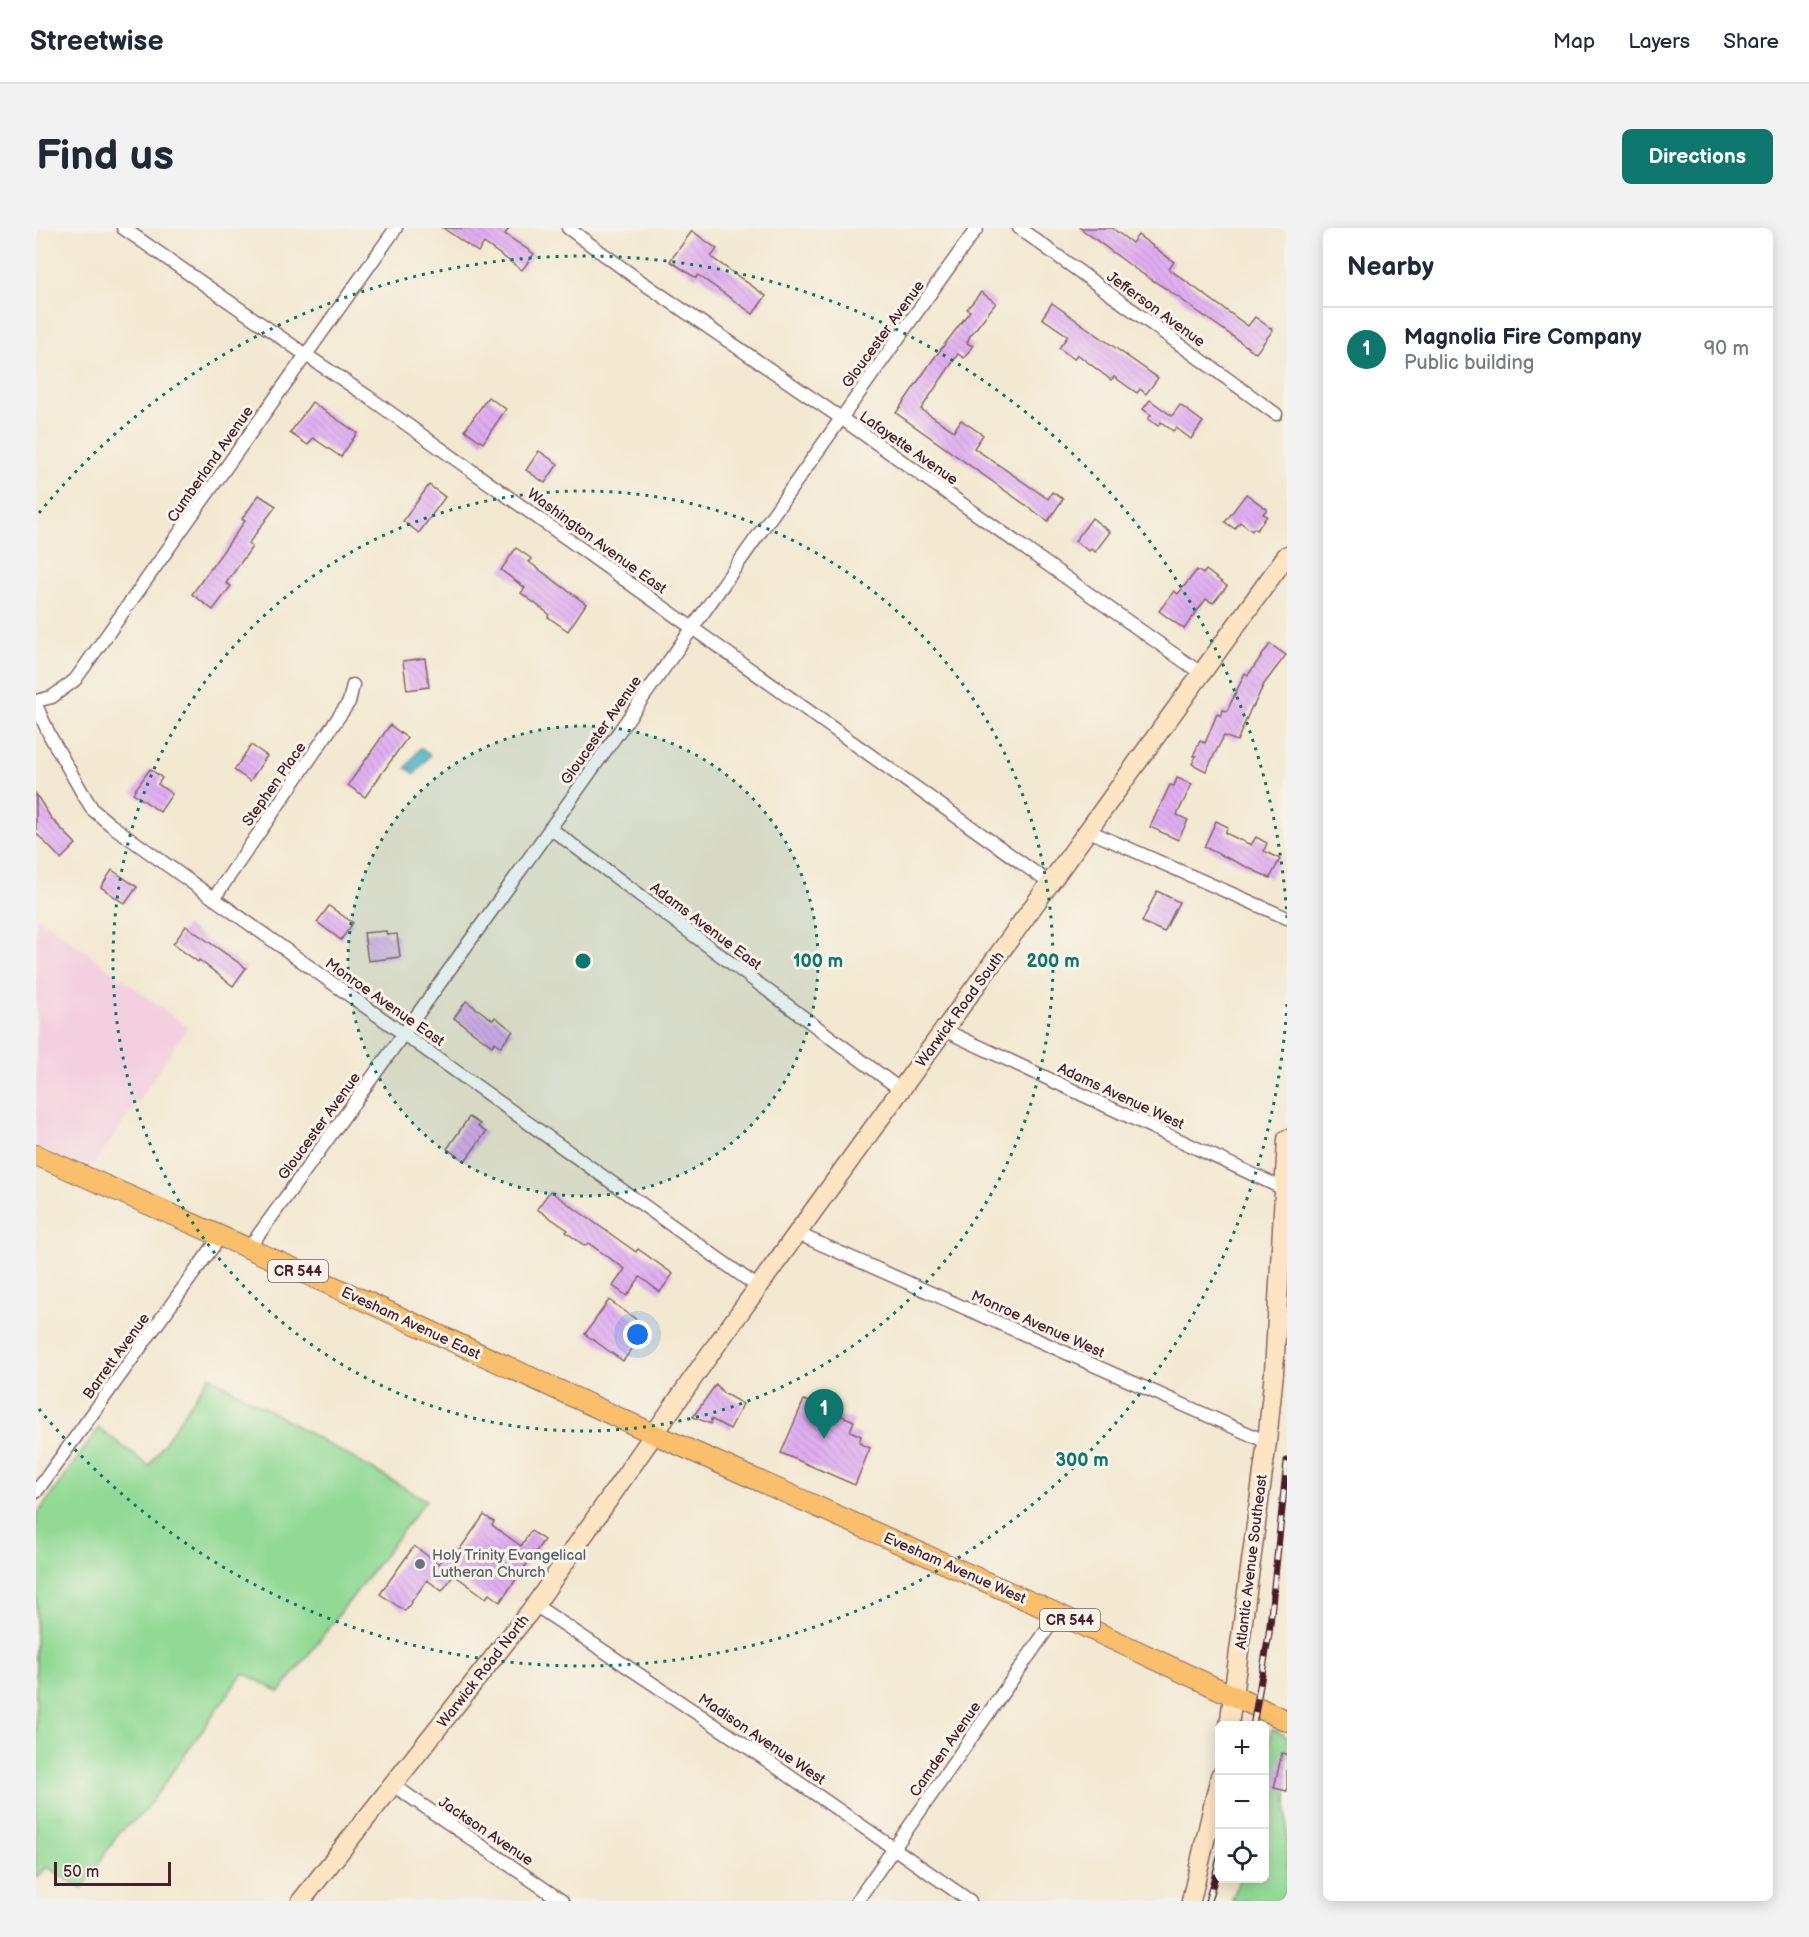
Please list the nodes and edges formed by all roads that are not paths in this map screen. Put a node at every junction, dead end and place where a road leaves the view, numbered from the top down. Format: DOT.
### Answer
graph roads {
  1 [pos="123,228"];
  2 [pos="396,228"];
  3 [pos="568,228"];
  4 [pos="977,228"];
  5 [pos="1019,228"];
  6 [pos="306,355"];
  7 [pos="1276,414"];
  8 [pos="841,418"];
  9 [pos="1287,555"];
  10 [pos="692,627"];
  11 [pos="1202,674"];
  12 [pos="353,685"];
  13 [pos="36,703"];
  14 [pos="550,828"];
  15 [pos="1089,831"];
  16 [pos="1051,884"];
  17 [pos="214,898"];
  18 [pos="1287,918"];
  19 [pos="944,1030"];
  20 [pos="405,1034"];
  21 [pos="901,1090"];
  22 [pos="1287,1139"];
  23 [pos="36,1155"];
  24 [pos="1284,1189"];
  25 [pos="796,1233"];
  26 [pos="220,1237"];
  27 [pos="248,1249"];
  28 [pos="758,1287"];
  29 [pos="654,1434"];
  30 [pos="1267,1442"];
  31 [pos="36,1492"];
  32 [pos="535,1605"];
  33 [pos="1058,1614"];
  34 [pos="1234,1697"];
  35 [pos="1287,1720"];
  36 [pos="1230,1721"];
  37 [pos="393,1785"];
  38 [pos="1215,1798"];
  39 [pos="894,1848"];
  40 [pos="301,1901"];
  41 [pos="562,1901"];
  42 [pos="857,1901"];
  43 [pos="970,1901"];
  44 [pos="1191,1901"];
  1 -- 6 [label="street, Washington Avenue East"];
  2 -- 6 [label="street, Cumberland Avenue"];
  3 -- 8 [label="street, Lafayette Avenue"];
  4 -- 8 [label="street, Gloucester Avenue"];
  5 -- 7 [label="street, Jefferson Avenue"];
  6 -- 10 [label="street, Washington Avenue East"];
  6 -- 13 [label="street, Cumberland Avenue"];
  8 -- 10 [label="street, Gloucester Avenue"];
  8 -- 11 [label="street, Lafayette Avenue"];
  9 -- 11 [label="street, Warwick Road South"];
  10 -- 14 [label="street, Gloucester Avenue"];
  10 -- 16 [label="street, Washington Avenue East"];
  11 -- 15 [label="street, Warwick Road South"];
  12 -- 17 [label="street, Stephen Place"];
  13 -- 17 [label="street, Monroe Avenue East"];
  14 -- 20 [label="street, Gloucester Avenue"];
  14 -- 21 [label="street, Adams Avenue East"];
  15 -- 16 [label="street, Warwick Road South"];
  15 -- 18 [label="street"];
  16 -- 19 [label="street, Warwick Road South"];
  17 -- 20 [label="street, Monroe Avenue East"];
  19 -- 21 [label="street, Warwick Road South"];
  19 -- 24 [label="street, Adams Avenue West"];
  20 -- 27 [label="street, Gloucester Avenue"];
  20 -- 28 [label="street, Monroe Avenue East"];
  21 -- 25 [label="street, Warwick Road South"];
  22 -- 24 [label="street, Atlantic Avenue Southeast"];
  23 -- 26 [label="main road, Evesham Avenue East / CR 544"];
  24 -- 30 [label="street, Atlantic Avenue Southeast"];
  25 -- 28 [label="street, Warwick Road South"];
  25 -- 30 [label="street, Monroe Avenue West"];
  26 -- 27 [label="main road, Evesham Avenue East / CR 544"];
  26 -- 31 [label="street, Barrett Avenue"];
  27 -- 29 [label="main road, Evesham Avenue East / CR 544"];
  28 -- 29 [label="street, Warwick Road South"];
  29 -- 32 [label="street, Warwick Road North"];
  29 -- 33 [label="main road, Evesham Avenue West / CR 544"];
  30 -- 34 [label="street, Atlantic Avenue Southeast"];
  32 -- 37 [label="street, Warwick Road North"];
  32 -- 39 [label="street, Madison Avenue West"];
  33 -- 34 [label="main road, Evesham Avenue West / CR 544"];
  33 -- 39 [label="street, Camden Avenue"];
  34 -- 35 [label="main road, Evesham Avenue West / CR 544"];
  34 -- 36 [label="street, Atlantic Avenue Southeast"];
  37 -- 40 [label="street, Warwick Road North"];
  37 -- 41 [label="street, Jackson Avenue"];
  38 -- 44 [label="street"];
  39 -- 42 [label="street, Camden Avenue"];
  39 -- 43 [label="street, Madison Avenue West"];
}
